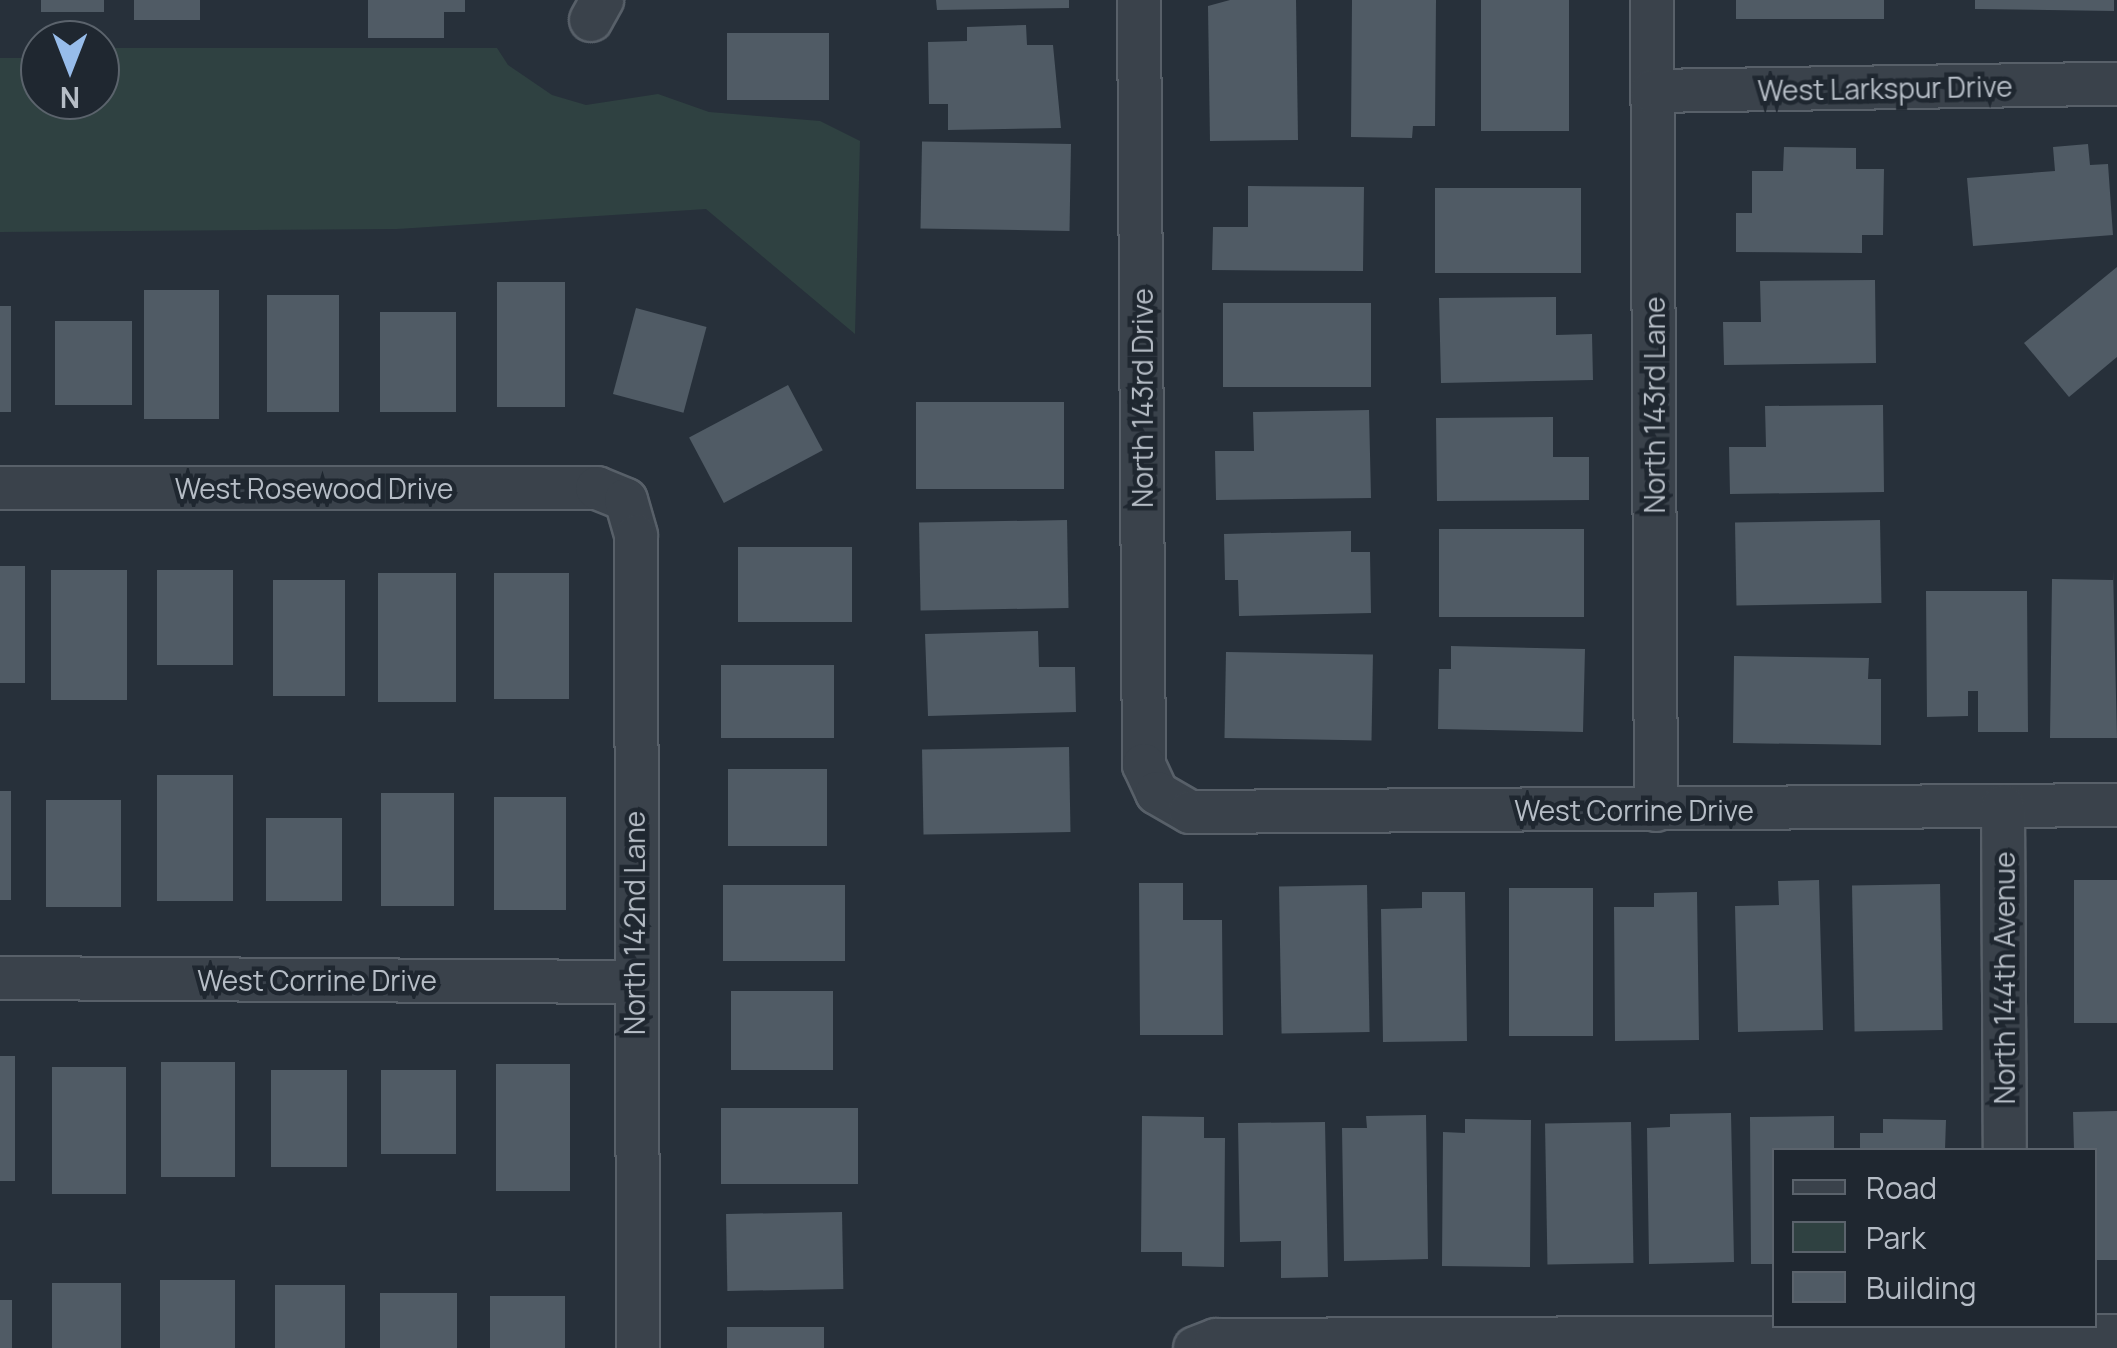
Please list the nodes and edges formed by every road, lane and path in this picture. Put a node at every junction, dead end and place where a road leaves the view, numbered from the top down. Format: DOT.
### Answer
graph roads {
  1 [pos="1139,0"];
  2 [pos="1652,0"];
  3 [pos="2117,84"];
  4 [pos="1652,91"];
  5 [pos="0,488"];
  6 [pos="626,500"];
  7 [pos="1157,793"];
  8 [pos="2003,806"];
  9 [pos="2117,806"];
  10 [pos="1656,810"];
  11 [pos="0,978"];
  12 [pos="633,982"];
  13 [pos="2005,1148"];
  14 [pos="2006,1331"];
  15 [pos="2117,1336"];
  16 [pos="638,1348"];
  17 [pos="1196,1348"];
  1 -- 7 [label="street, North 143rd Drive"];
  2 -- 4 [label="street, North 143rd Lane"];
  3 -- 4 [label="street, West Larkspur Drive"];
  4 -- 10 [label="street, North 143rd Lane"];
  5 -- 6 [label="street, West Rosewood Drive"];
  6 -- 12 [label="street, North 142nd Lane"];
  7 -- 10 [label="street, West Corrine Drive"];
  8 -- 9 [label="street, West Corrine Drive"];
  8 -- 10 [label="street, West Corrine Drive"];
  8 -- 13 [label="street, North 144th Avenue"];
  11 -- 12 [label="street, West Corrine Drive"];
  12 -- 16 [label="street, North 142nd Lane"];
  14 -- 15 [label="street"];
  14 -- 17 [label="street"];
}
